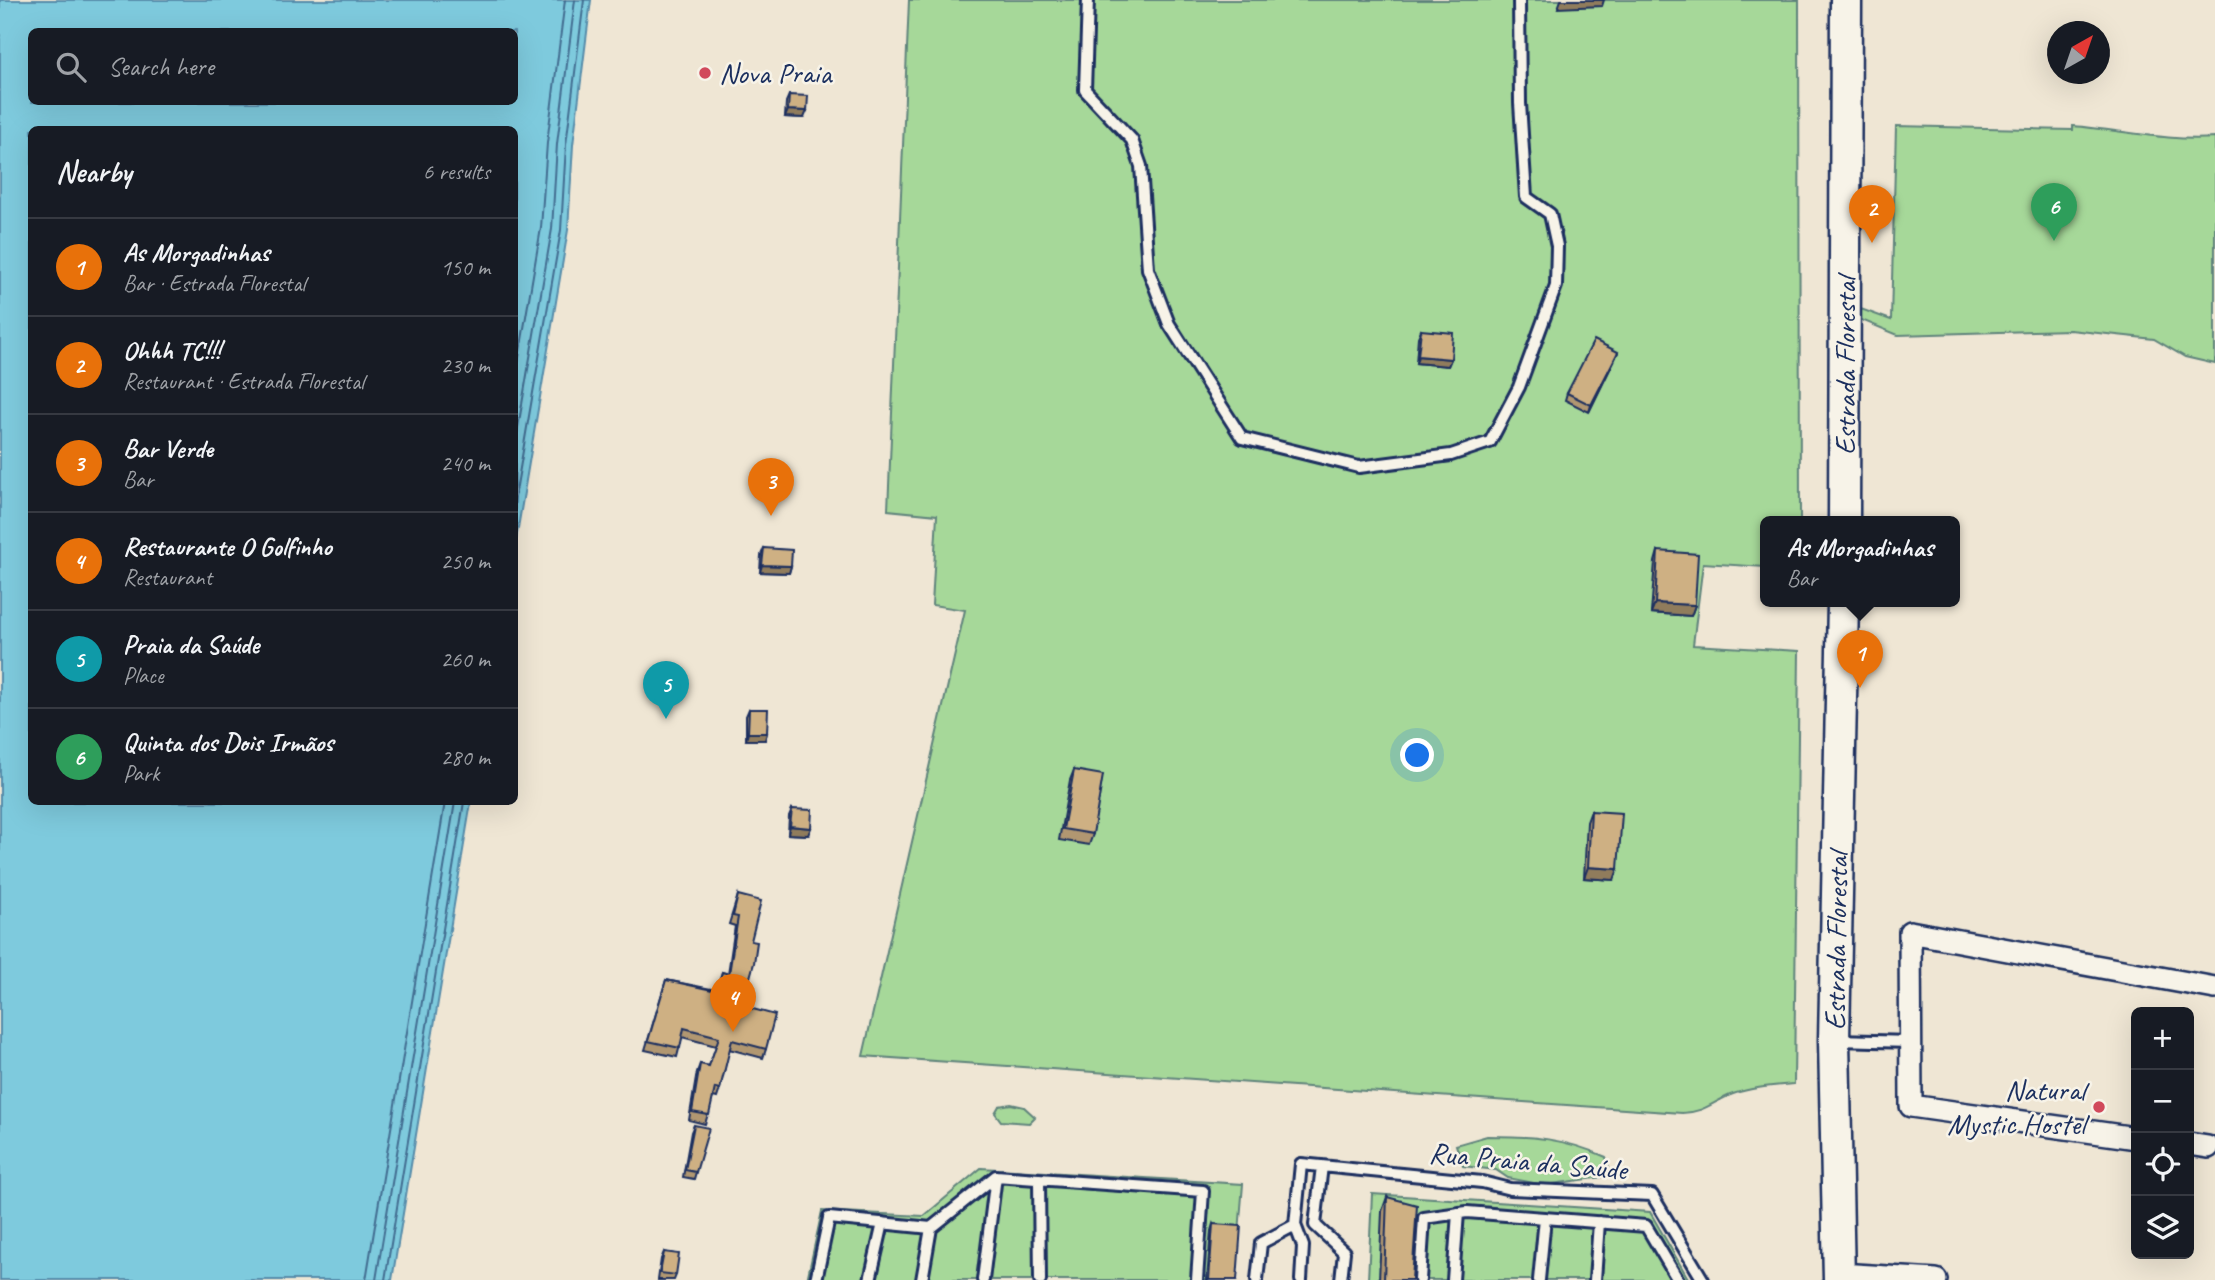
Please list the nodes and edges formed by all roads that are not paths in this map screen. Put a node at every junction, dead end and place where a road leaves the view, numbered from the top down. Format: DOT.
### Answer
graph roads {
  1 [pos="1088,0"];
  2 [pos="1520,0"];
  3 [pos="1846,0"];
  4 [pos="1844,516"];
  5 [pos="1843,607"];
  6 [pos="2215,988"];
  7 [pos="1834,1040"];
  8 [pos="1911,1042"];
  9 [pos="2131,1138"];
  10 [pos="1322,1167"];
  11 [pos="996,1176"];
  12 [pos="1039,1179"];
  13 [pos="1458,1213"];
  14 [pos="1545,1218"];
  15 [pos="1599,1222"];
  16 [pos="883,1223"];
  17 [pos="1295,1225"];
  18 [pos="1315,1225"];
  19 [pos="931,1227"];
  20 [pos="1303,1246"];
  21 [pos="1839,1277"];
  22 [pos="816,1280"];
  23 [pos="870,1280"];
  24 [pos="922,1280"];
  25 [pos="983,1280"];
  26 [pos="1040,1280"];
  27 [pos="1197,1280"];
  28 [pos="1257,1280"];
  29 [pos="1301,1280"];
  30 [pos="1341,1280"];
  31 [pos="1420,1280"];
  32 [pos="1453,1280"];
  33 [pos="1539,1280"];
  34 [pos="1595,1280"];
  35 [pos="1678,1280"];
  36 [pos="1703,1280"];
  37 [pos="1936,1280"];
  1 -- 2 [label="lane"];
  3 -- 4 [label="main road, Estrada Florestal"];
  5 -- 7 [label="main road, Estrada Florestal"];
  6 -- 8 [label="street"];
  7 -- 8 [label="lane"];
  7 -- 21 [label="main road, Estrada Florestal"];
  8 -- 9 [label="street"];
  10 -- 17 [label="lane, Rua Praia da Saúde"];
  10 -- 18 [label="lane"];
  10 -- 36 [label="lane, Rua Praia da Saúde"];
  11 -- 12 [label="lane"];
  11 -- 19 [label="lane"];
  11 -- 25 [label="lane"];
  12 -- 26 [label="lane"];
  12 -- 27 [label="lane"];
  13 -- 14 [label="lane"];
  13 -- 31 [label="lane"];
  13 -- 32 [label="lane"];
  14 -- 15 [label="lane"];
  14 -- 33 [label="lane"];
  15 -- 34 [label="lane"];
  15 -- 35 [label="lane"];
  16 -- 19 [label="lane"];
  16 -- 22 [label="lane"];
  16 -- 23 [label="lane"];
  17 -- 20 [label="lane"];
  17 -- 28 [label="lane"];
  18 -- 20 [label="lane"];
  18 -- 30 [label="lane"];
  19 -- 24 [label="lane"];
  20 -- 29 [label="lane"];
  21 -- 37 [label="street"];
}
